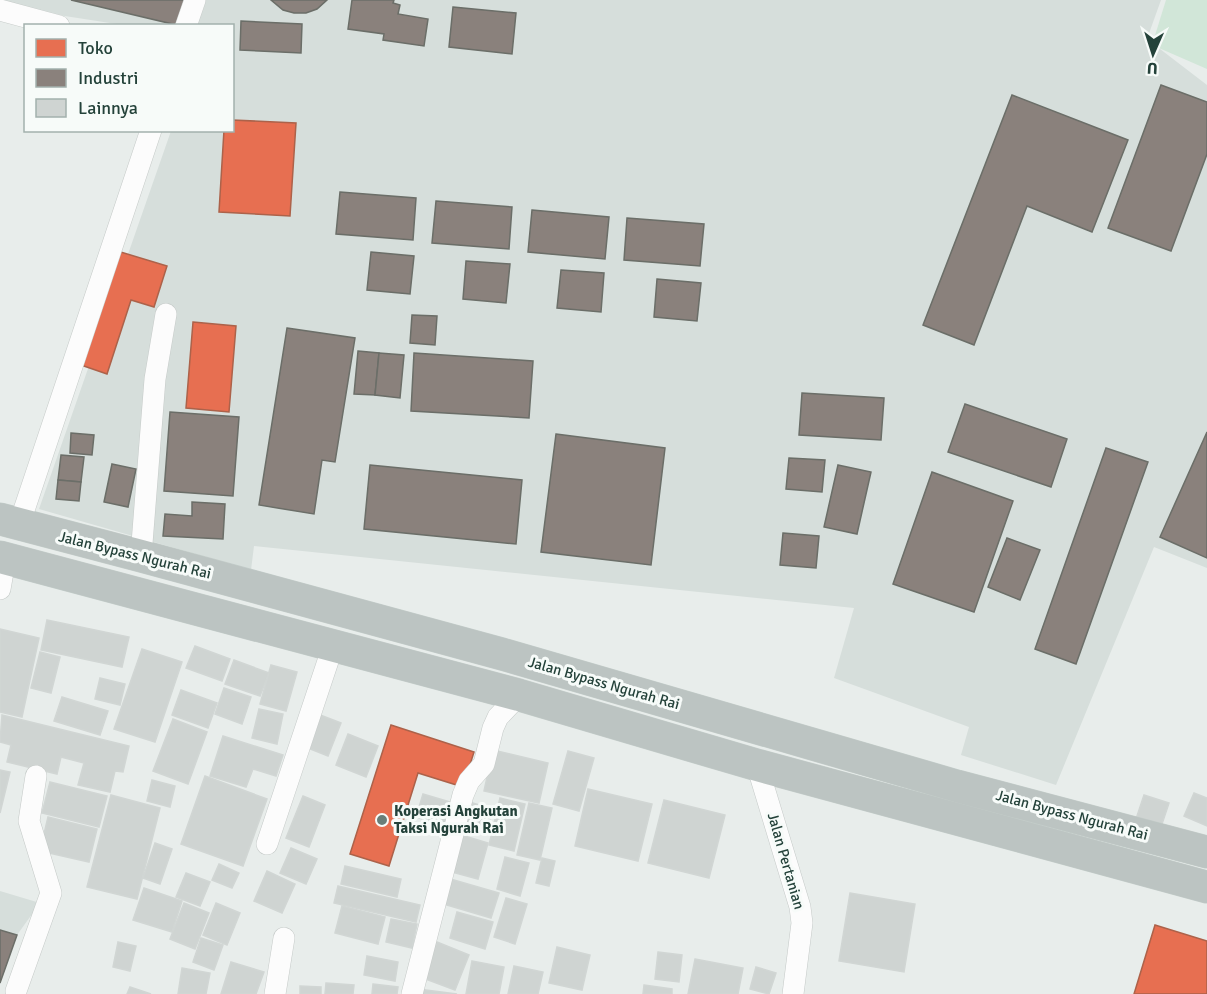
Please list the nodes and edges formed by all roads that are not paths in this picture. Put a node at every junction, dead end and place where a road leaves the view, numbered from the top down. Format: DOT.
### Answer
graph roads {
  1 [pos="195,0"];
  2 [pos="0,10"];
  3 [pos="52,24"];
  4 [pos="187,24"];
  5 [pos="150,132"];
  6 [pos="166,314"];
  7 [pos="9,522"];
  8 [pos="141,556"];
  9 [pos="1,573"];
  10 [pos="333,646"];
  11 [pos="519,695"];
  12 [pos="725,718"];
  13 [pos="716,753"];
  14 [pos="757,765"];
  15 [pos="36,776"];
  16 [pos="267,844"];
  17 [pos="1207,852"];
  18 [pos="1207,886"];
  19 [pos="285,938"];
  20 [pos="19,993"];
  21 [pos="275,994"];
  22 [pos="412,994"];
  23 [pos="793,994"];
  1 -- 4 [label="street"];
  2 -- 3 [label="street"];
  5 -- 7 [label="street"];
  6 -- 8 [label="street"];
  7 -- 8 [label="highway, Jalan Bypass Ngurah Rai"];
  8 -- 12 [label="highway, Jalan Bypass Ngurah Rai"];
  9 -- 10 [label="highway"];
  10 -- 11 [label="highway"];
  10 -- 16 [label="street"];
  11 -- 13 [label="highway"];
  11 -- 22 [label="street"];
  12 -- 13 [label="highway"];
  12 -- 17 [label="highway, Jalan Bypass Ngurah Rai"];
  13 -- 14 [label="highway"];
  14 -- 18 [label="highway"];
  14 -- 23 [label="street, Jalan Pertanian"];
  15 -- 20 [label="street"];
  19 -- 21 [label="street"];
}
